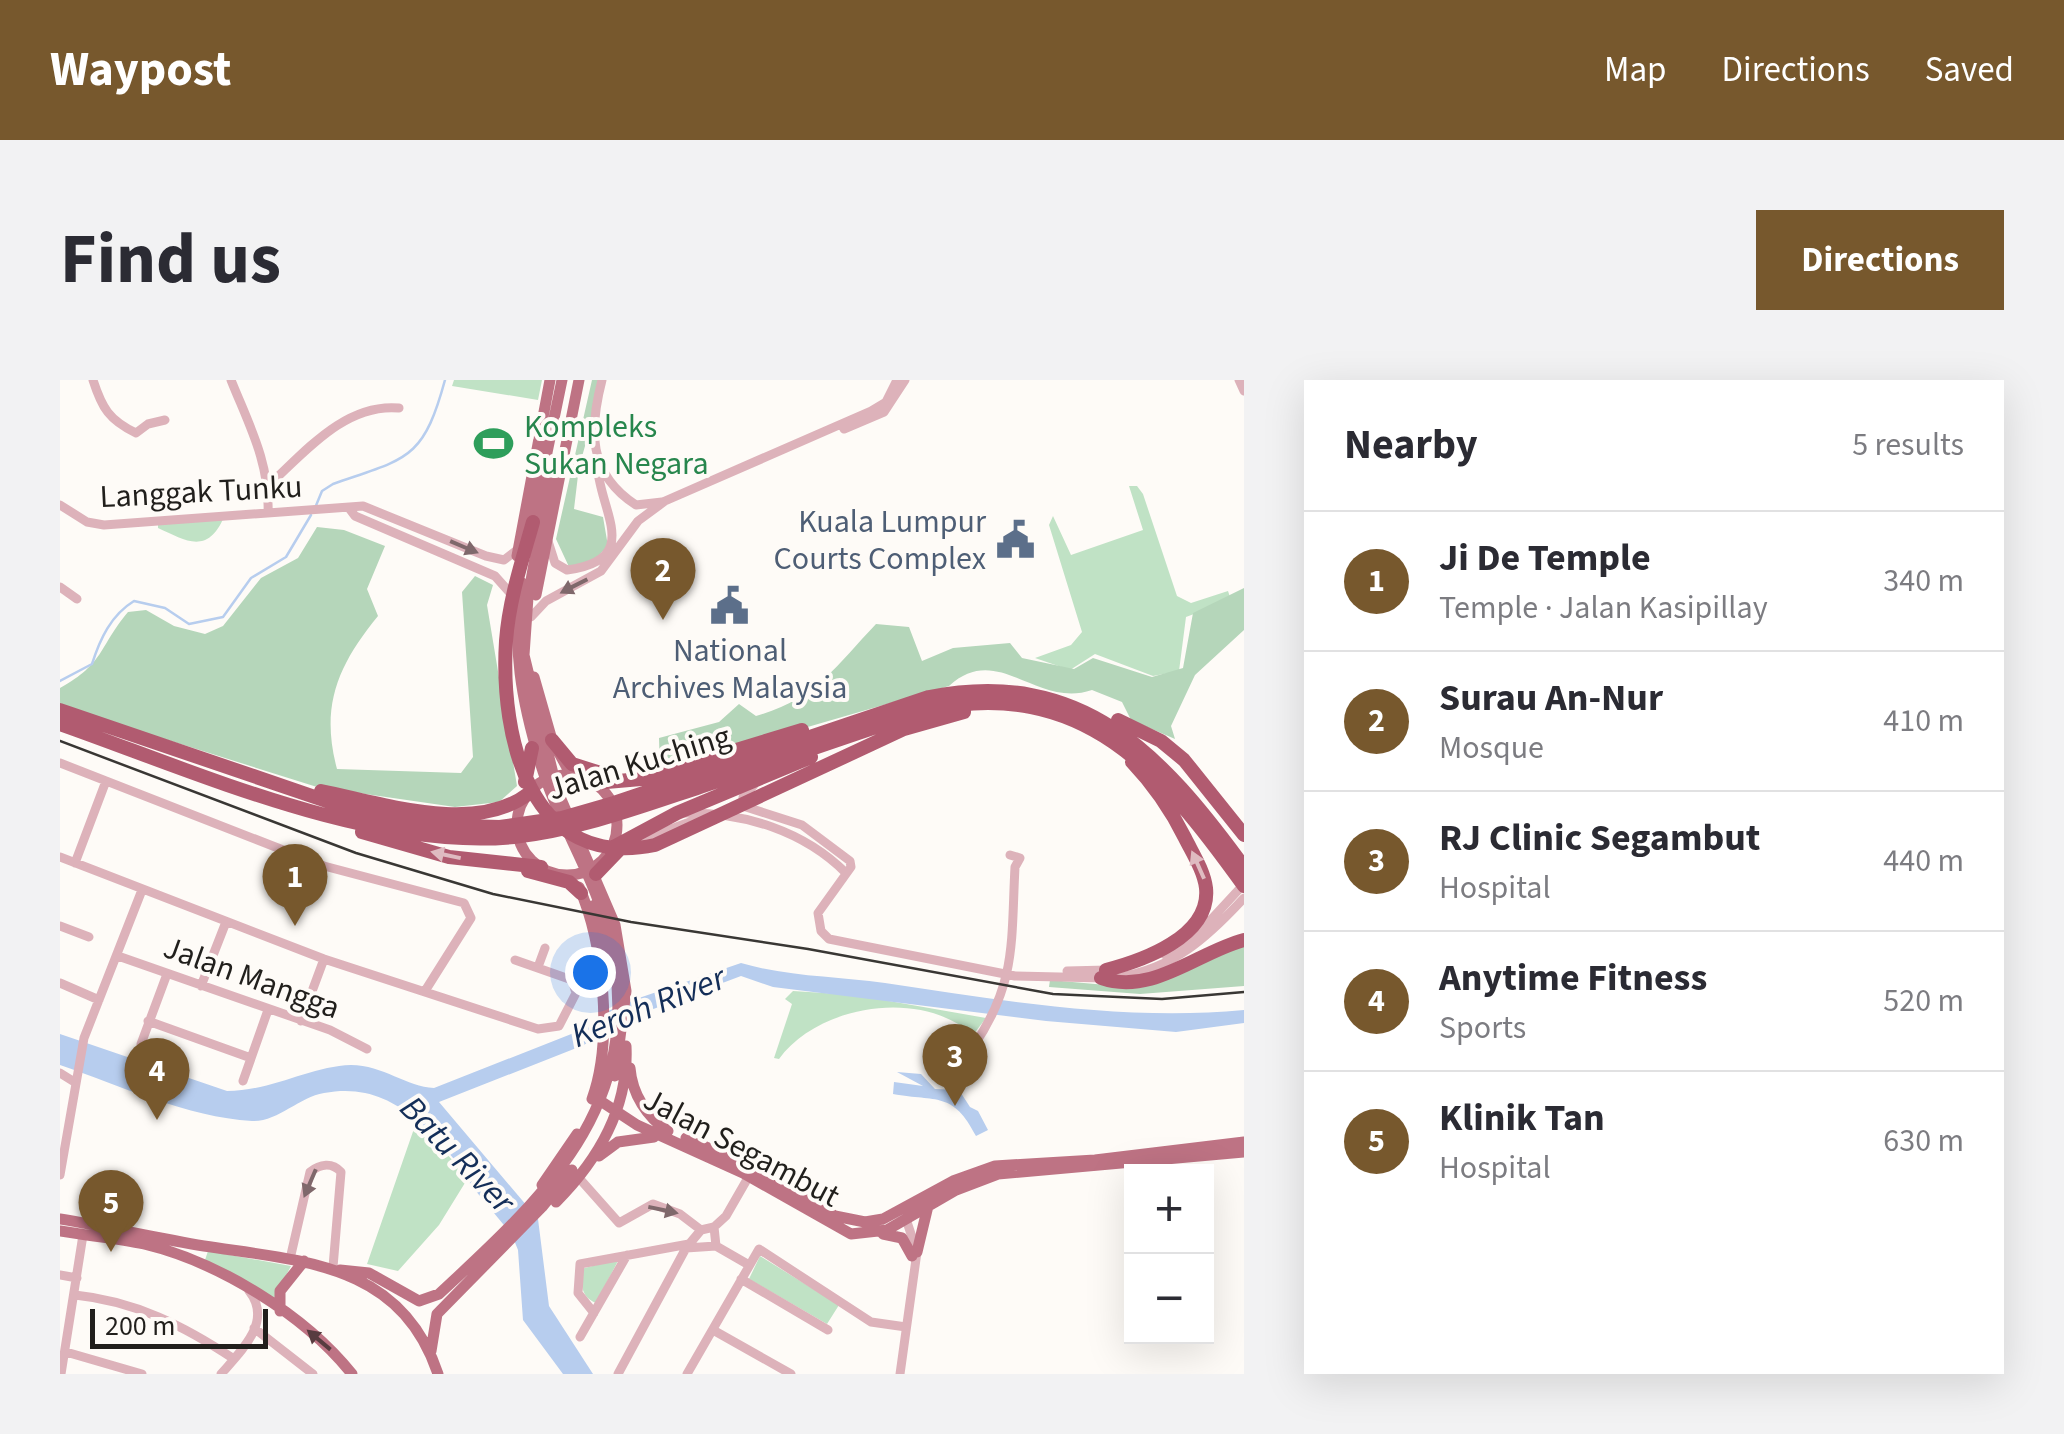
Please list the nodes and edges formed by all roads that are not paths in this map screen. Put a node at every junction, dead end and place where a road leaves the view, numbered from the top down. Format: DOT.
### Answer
graph roads {
  1 [pos="94,380"];
  2 [pos="231,380"];
  3 [pos="552,380"];
  4 [pos="570,380"];
  5 [pos="602,380"];
  6 [pos="897,380"];
  7 [pos="905,380"];
  8 [pos="1239,380"];
  9 [pos="1244,391"];
  10 [pos="399,408"];
  11 [pos="166,420"];
  12 [pos="767,457"];
  13 [pos="597,461"];
  14 [pos="546,473"];
  15 [pos="269,485"];
  16 [pos="665,501"];
  17 [pos="60,505"];
  18 [pos="349,508"];
  19 [pos="268,513"];
  20 [pos="533,522"];
  21 [pos="548,539"];
  22 [pos="518,549"];
  23 [pos="60,587"];
  24 [pos="511,594"];
  25 [pos="77,599"];
  26 [pos="531,617"];
  27 [pos="977,703"];
  28 [pos="1065,704"];
  29 [pos="60,710"];
  30 [pos="869,716"];
  31 [pos="60,724"];
  32 [pos="1106,738"];
  33 [pos="552,740"];
  34 [pos="822,746"];
  35 [pos="532,748"];
  36 [pos="60,763"];
  37 [pos="572,775"];
  38 [pos="641,779"];
  39 [pos="106,781"];
  40 [pos="758,781"];
  41 [pos="595,783"];
  42 [pos="268,788"];
  43 [pos="532,790"];
  44 [pos="470,813"];
  45 [pos="677,813"];
  46 [pos="775,815"];
  47 [pos="721,817"];
  48 [pos="772,827"];
  49 [pos="1244,835"];
  50 [pos="616,849"];
  51 [pos="1010,855"];
  52 [pos="60,857"];
  53 [pos="75,863"];
  54 [pos="509,864"];
  55 [pos="540,867"];
  56 [pos="1244,867"];
  57 [pos="597,868"];
  58 [pos="849,870"];
  59 [pos="565,874"];
  60 [pos="1244,885"];
  61 [pos="142,890"];
  62 [pos="585,895"];
  63 [pos="1244,898"];
  64 [pos="1230,906"];
  65 [pos="226,922"];
  66 [pos="594,927"];
  67 [pos="61,930"];
  68 [pos="89,938"];
  69 [pos="1244,940"];
  70 [pos="1197,945"];
  71 [pos="545,948"];
  72 [pos="118,956"];
  73 [pos="324,958"];
  74 [pos="515,960"];
  75 [pos="1135,964"];
  76 [pos="538,967"];
  77 [pos="1007,972"];
  78 [pos="166,974"];
  79 [pos="1104,974"];
  80 [pos="60,983"];
  81 [pos="200,986"];
  82 [pos="426,990"];
  83 [pos="99,1000"];
  84 [pos="268,1010"];
  85 [pos="148,1021"];
  86 [pos="301,1022"];
  87 [pos="141,1044"];
  88 [pos="626,1045"];
  89 [pos="971,1046"];
  90 [pos="367,1049"];
  91 [pos="251,1058"];
  92 [pos="60,1073"];
  93 [pos="77,1078"];
  94 [pos="242,1082"];
  95 [pos="594,1092"];
  96 [pos="618,1108"];
  97 [pos="668,1135"];
  98 [pos="63,1140"];
  99 [pos="1244,1142"];
  100 [pos="1244,1152"];
  101 [pos="985,1169"];
  102 [pos="60,1175"];
  103 [pos="749,1176"];
  104 [pos="583,1177"];
  105 [pos="813,1204"];
  106 [pos="928,1206"];
  107 [pos="902,1220"];
  108 [pos="60,1225"];
  109 [pos="714,1226"];
  110 [pos="701,1230"];
  111 [pos="83,1235"];
  112 [pos="870,1235"];
  113 [pos="142,1244"];
  114 [pos="200,1245"];
  115 [pos="687,1246"];
  116 [pos="716,1246"];
  117 [pos="627,1255"];
  118 [pos="914,1256"];
  119 [pos="290,1259"];
  120 [pos="304,1261"];
  121 [pos="190,1262"];
  122 [pos="474,1262"];
  123 [pos="749,1265"];
  124 [pos="336,1268"];
  125 [pos="60,1275"];
  126 [pos="77,1278"];
  127 [pos="472,1278"];
  128 [pos="741,1279"];
  129 [pos="249,1290"];
  130 [pos="75,1295"];
  131 [pos="280,1311"];
  132 [pos="594,1313"];
  133 [pos="256,1324"];
  134 [pos="906,1327"];
  135 [pos="713,1330"];
  136 [pos="828,1330"];
  137 [pos="64,1335"];
  138 [pos="580,1338"];
  139 [pos="430,1350"];
  140 [pos="66,1352"];
  141 [pos="234,1359"];
  142 [pos="61,1374"];
  143 [pos="142,1374"];
  144 [pos="221,1374"];
  145 [pos="313,1374"];
  146 [pos="352,1374"];
  147 [pos="438,1374"];
  148 [pos="618,1374"];
  149 [pos="687,1374"];
  150 [pos="791,1374"];
  151 [pos="900,1374"];
  1 -- 11 [label="street"];
  2 -- 15 [label="street"];
  3 -- 14 [label="main road"];
  3 -- 22 [label="main road"];
  4 -- 14 [label="main road"];
  4 -- 21 [label="main road"];
  5 -- 13 [label="street"];
  6 -- 12 [label="street"];
  7 -- 12 [label="street"];
  8 -- 9 [label="street"];
  10 -- 15 [label="street"];
  12 -- 16 [label="street"];
  13 -- 16 [label="street"];
  13 -- 21 [label="street"];
  14 -- 20 [label="main road"];
  14 -- 127 [label="main road"];
  15 -- 19 [label="street"];
  16 -- 26 [label="street, one-way"];
  17 -- 19 [label="street, Langgak Tunku"];
  18 -- 19 [label="street, Langgak Tunku"];
  18 -- 22 [label="street, Langgak Tunku, one-way"];
  18 -- 24 [label="street, Langgak Tunku"];
  20 -- 27 [label="highway"];
  20 -- 122 [label="main road"];
  21 -- 26 [label="main road"];
  22 -- 24 [label="main road"];
  23 -- 25 [label="street"];
  24 -- 35 [label="main road"];
  26 -- 33 [label="main road"];
  27 -- 32 [label="highway, Jalan Kuching"];
  27 -- 34 [label="highway, Jalan Kuching"];
  28 -- 30 [label="highway, Jalan Kuching"];
  28 -- 49 [label="highway"];
  28 -- 56 [label="highway, Jalan Kuching"];
  29 -- 42 [label="highway, Jalan Kuching"];
  30 -- 38 [label="highway"];
  30 -- 42 [label="highway, Jalan Kuching"];
  31 -- 42 [label="highway"];
  32 -- 60 [label="highway, Jalan Kuching"];
  75 -- 32 [label="highway, one-way"];
  33 -- 35 [label="main road"];
  33 -- 37 [label="main road"];
  33 -- 38 [label="highway"];
  34 -- 40 [label="highway"];
  34 -- 42 [label="highway, Jalan Kuching"];
  35 -- 43 [label="main road"];
  35 -- 44 [label="highway"];
  36 -- 39 [label="street"];
  37 -- 41 [label="main road"];
  37 -- 43 [label="main road"];
  38 -- 41 [label="highway"];
  39 -- 53 [label="street"];
  39 -- 82 [label="street"];
  40 -- 45 [label="highway"];
  40 -- 46 [label="street"];
  41 -- 50 [label="main road"];
  42 -- 44 [label="highway"];
  54 -- 42 [label="highway, one-way"];
  43 -- 44 [label="highway"];
  43 -- 55 [label="main road"];
  45 -- 47 [label="street"];
  45 -- 50 [label="highway"];
  46 -- 48 [label="street"];
  46 -- 58 [label="street"];
  47 -- 48 [label="street"];
  47 -- 50 [label="street"];
  48 -- 58 [label="street"];
  50 -- 57 [label="highway"];
  51 -- 77 [label="street"];
  52 -- 53 [label="street"];
  53 -- 61 [label="street"];
  54 -- 55 [label="highway"];
  54 -- 62 [label="highway"];
  55 -- 59 [label="main road"];
  57 -- 59 [label="main road"];
  57 -- 62 [label="main road, Jalan Segambut"];
  58 -- 77 [label="street"];
  59 -- 62 [label="main road, Jalan Segambut"];
  60 -- 64 [label="street"];
  61 -- 65 [label="street"];
  61 -- 72 [label="street"];
  62 -- 66 [label="main road, Jalan Segambut"];
  63 -- 64 [label="street"];
  64 -- 70 [label="street"];
  64 -- 75 [label="street"];
  65 -- 73 [label="street"];
  65 -- 81 [label="street"];
  66 -- 88 [label="main road, Jalan Segambut"];
  66 -- 95 [label="main road, Jalan Segambut"];
  67 -- 68 [label="street"];
  69 -- 79 [label="highway"];
  70 -- 75 [label="street"];
  70 -- 79 [label="street"];
  71 -- 76 [label="street"];
  72 -- 78 [label="street, Jalan Mangga"];
  72 -- 83 [label="street"];
  73 -- 82 [label="street"];
  73 -- 86 [label="street"];
  74 -- 76 [label="street"];
  75 -- 79 [label="highway"];
  76 -- 82 [label="street"];
  77 -- 79 [label="street"];
  77 -- 89 [label="street"];
  78 -- 81 [label="street, Jalan Mangga"];
  78 -- 85 [label="street"];
  80 -- 83 [label="street"];
  81 -- 84 [label="street, Jalan Mangga"];
  83 -- 93 [label="street"];
  84 -- 86 [label="street, Jalan Mangga"];
  84 -- 91 [label="street"];
  85 -- 87 [label="street"];
  85 -- 91 [label="street"];
  86 -- 90 [label="street, Jalan Mangga"];
  88 -- 96 [label="main road, Jalan Segambut"];
  88 -- 97 [label="main road"];
  91 -- 94 [label="street"];
  92 -- 93 [label="street"];
  93 -- 98 [label="street"];
  95 -- 96 [label="main road, Jalan Segambut"];
  95 -- 122 [label="main road, Jalan Segambut"];
  96 -- 97 [label="main road, Jalan Segambut"];
  96 -- 104 [label="main road, Jalan Segambut"];
  97 -- 103 [label="main road, Jalan Segambut"];
  97 -- 104 [label="main road"];
  97 -- 105 [label="main road, Jalan Segambut"];
  98 -- 102 [label="street"];
  99 -- 101 [label="main road, Jalan Segambut"];
  100 -- 106 [label="main road, Jalan Segambut"];
  101 -- 105 [label="main road, Jalan Segambut"];
  101 -- 107 [label="main road"];
  103 -- 109 [label="street"];
  103 -- 112 [label="main road, Jalan Segambut"];
  104 -- 110 [label="street, one-way"];
  104 -- 127 [label="main road, Jalan Segambut"];
  105 -- 107 [label="main road"];
  106 -- 107 [label="main road, Jalan Segambut"];
  106 -- 118 [label="main road"];
  107 -- 112 [label="main road, Jalan Segambut"];
  107 -- 118 [label="street"];
  108 -- 111 [label="main road"];
  108 -- 113 [label="main road"];
  108 -- 114 [label="main road"];
  109 -- 110 [label="street"];
  109 -- 116 [label="street"];
  110 -- 115 [label="street"];
  111 -- 113 [label="main road"];
  111 -- 126 [label="street"];
  112 -- 118 [label="main road"];
  113 -- 121 [label="main road"];
  114 -- 119 [label="main road"];
  114 -- 121 [label="main road"];
  115 -- 116 [label="street"];
  115 -- 117 [label="street"];
  115 -- 148 [label="street"];
  116 -- 123 [label="street"];
  117 -- 132 [label="street"];
  117 -- 132 [label="street"];
  118 -- 134 [label="street"];
  119 -- 120 [label="main road"];
  124 -- 119 [label="street, one-way"];
  120 -- 124 [label="main road"];
  120 -- 131 [label="main road"];
  121 -- 129 [label="main road"];
  122 -- 124 [label="main road"];
  123 -- 128 [label="street"];
  123 -- 134 [label="street"];
  124 -- 139 [label="main road"];
  125 -- 126 [label="street"];
  126 -- 130 [label="street"];
  127 -- 139 [label="main road"];
  128 -- 135 [label="street"];
  128 -- 136 [label="street"];
  129 -- 131 [label="main road"];
  129 -- 133 [label="street"];
  130 -- 137 [label="street"];
  130 -- 141 [label="street"];
  131 -- 133 [label="street"];
  146 -- 131 [label="main road, one-way"];
  132 -- 138 [label="street"];
  133 -- 141 [label="street"];
  133 -- 145 [label="street"];
  134 -- 151 [label="street"];
  135 -- 149 [label="street"];
  135 -- 150 [label="street"];
  137 -- 140 [label="street"];
  139 -- 147 [label="main road"];
  140 -- 142 [label="street"];
  140 -- 143 [label="street"];
  141 -- 144 [label="street"];
}
